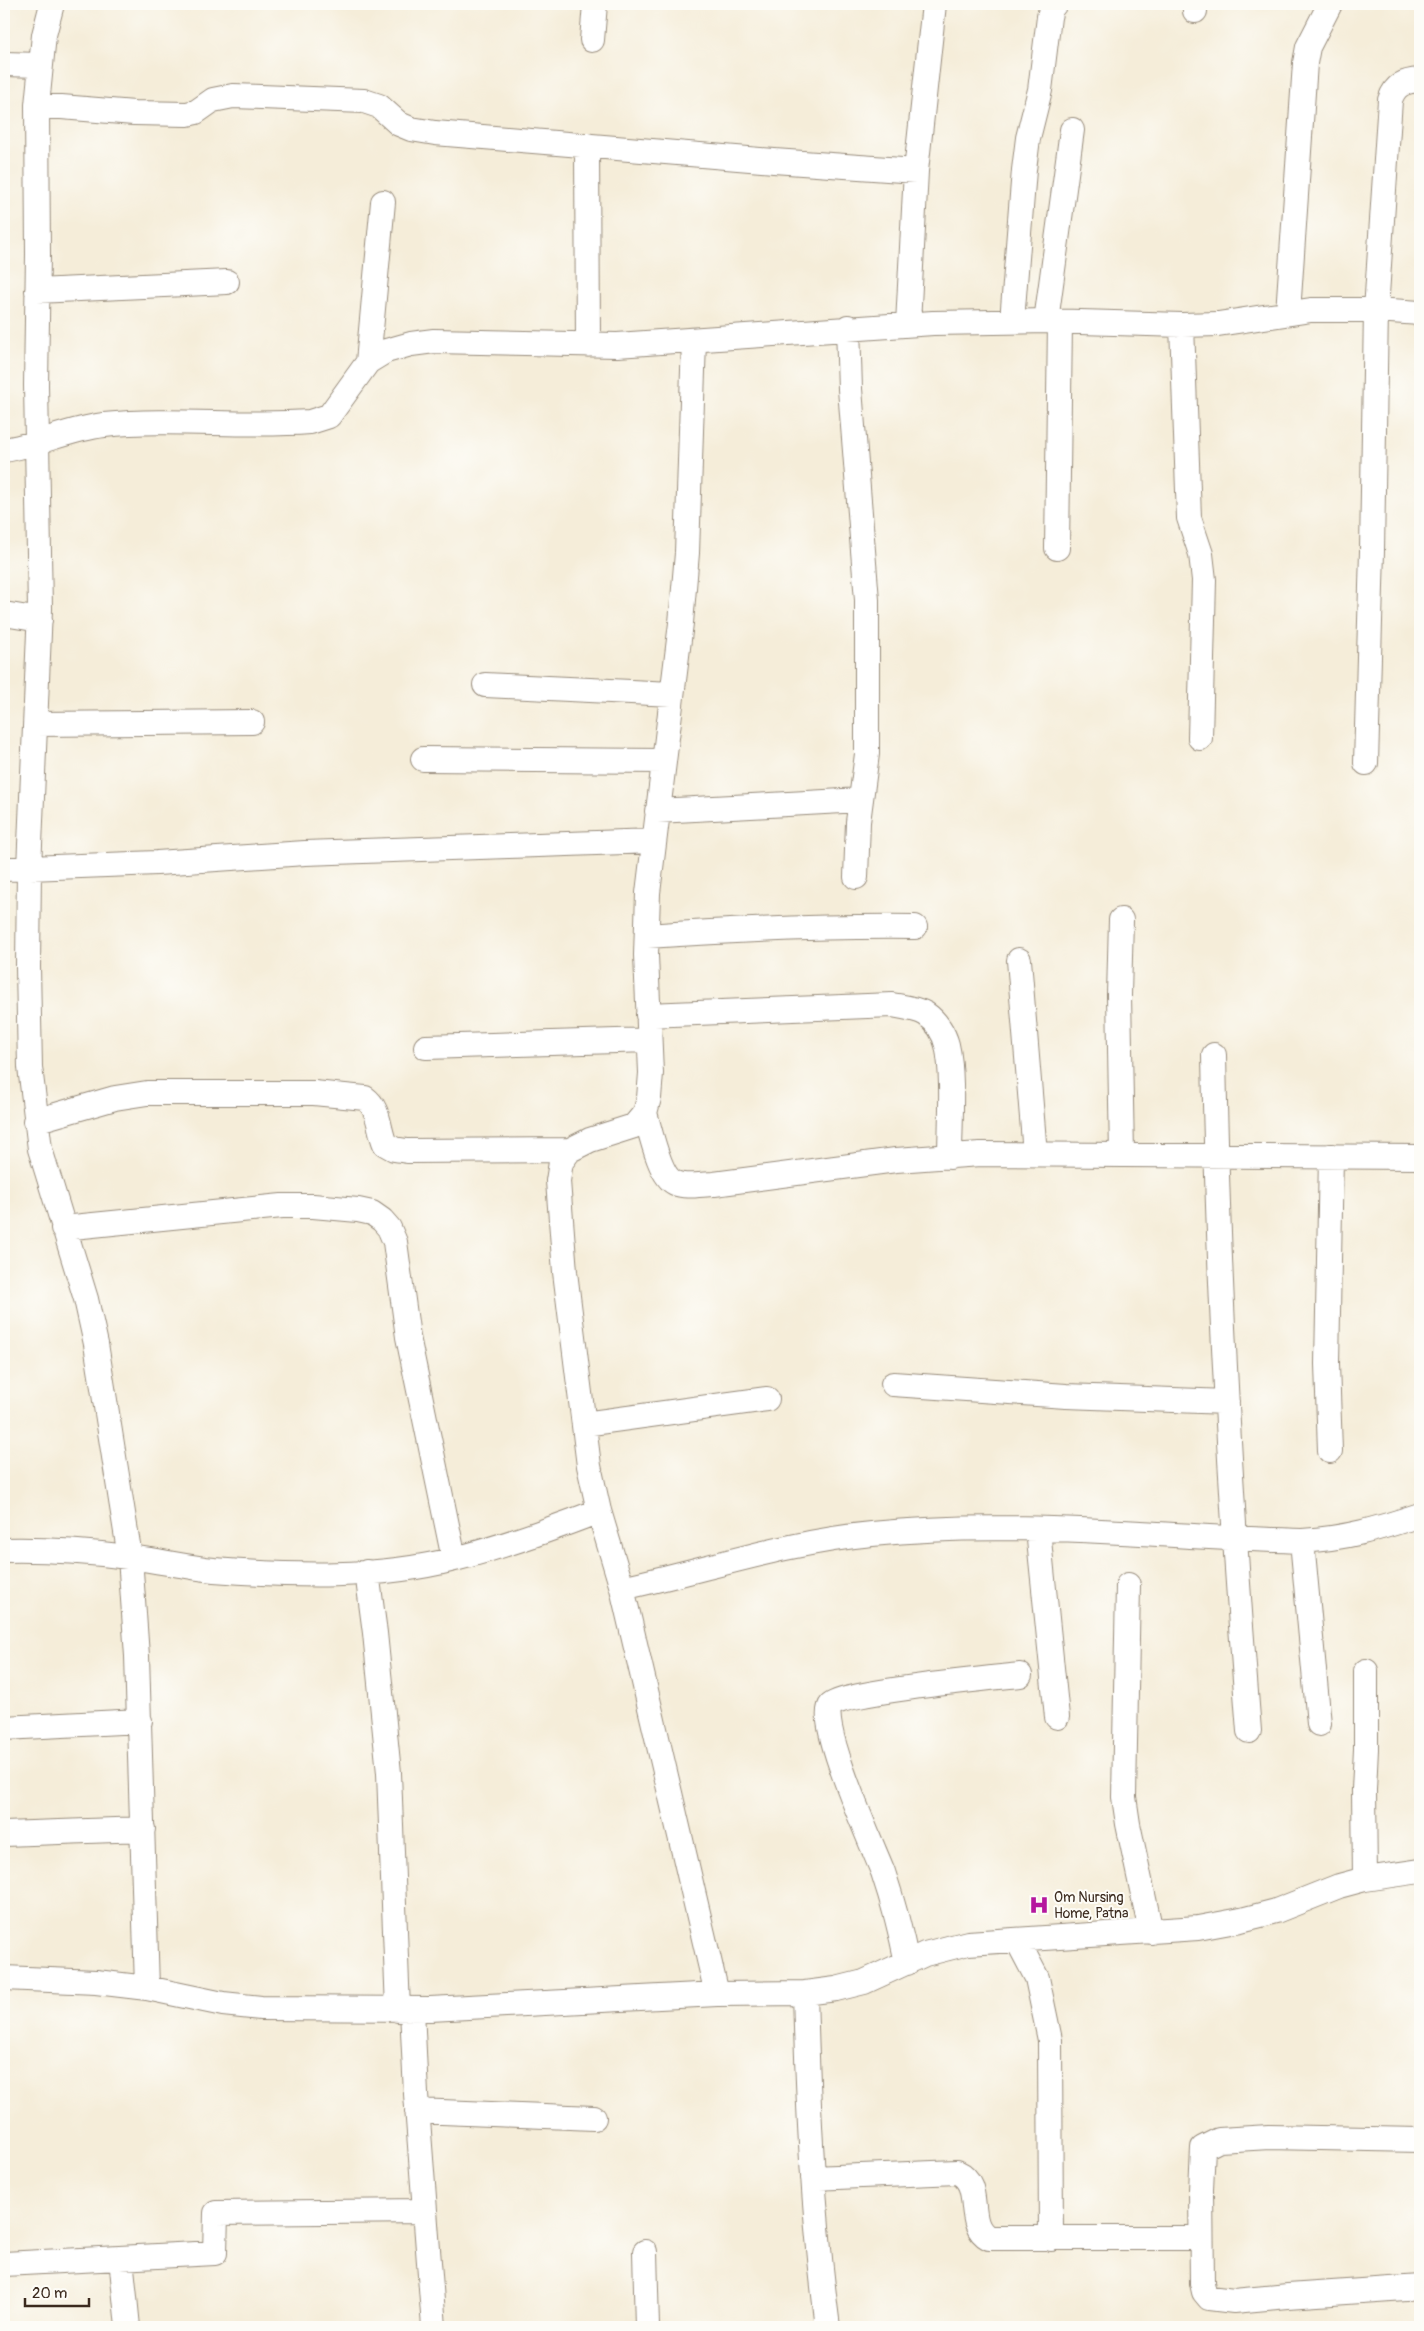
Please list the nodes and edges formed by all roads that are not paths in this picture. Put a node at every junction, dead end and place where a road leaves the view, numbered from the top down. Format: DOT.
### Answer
graph roads {
  1 [pos="52,4"];
  2 [pos="596,4"];
  3 [pos="934,4"];
  4 [pos="1056,4"];
  5 [pos="1330,4"];
  6 [pos="592,40"];
  7 [pos="4,64"];
  8 [pos="40,65"];
  9 [pos="1420,80"];
  10 [pos="37,105"];
  11 [pos="1072,130"];
  12 [pos="586,145"];
  13 [pos="916,171"];
  14 [pos="383,202"];
  15 [pos="227,282"];
  16 [pos="37,291"];
  17 [pos="1376,310"];
  18 [pos="1288,313"];
  19 [pos="1420,313"];
  20 [pos="1012,321"];
  21 [pos="1053,322"];
  22 [pos="908,324"];
  23 [pos="1182,326"];
  24 [pos="848,328"];
  25 [pos="694,340"];
  26 [pos="588,345"];
  27 [pos="368,362"];
  28 [pos="38,441"];
  29 [pos="4,450"];
  30 [pos="1057,548"];
  31 [pos="4,614"];
  32 [pos="40,620"];
  33 [pos="485,685"];
  34 [pos="672,694"];
  35 [pos="252,722"];
  36 [pos="36,724"];
  37 [pos="1200,738"];
  38 [pos="423,759"];
  39 [pos="664,761"];
  40 [pos="1366,763"];
  41 [pos="861,800"];
  42 [pos="657,811"];
  43 [pos="654,841"];
  44 [pos="30,868"];
  45 [pos="4,869"];
  46 [pos="856,877"];
  47 [pos="1121,920"];
  48 [pos="915,927"];
  49 [pos="647,936"];
  50 [pos="1020,960"];
  51 [pos="648,1014"];
  52 [pos="649,1040"];
  53 [pos="426,1047"];
  54 [pos="1214,1055"];
  55 [pos="645,1113"];
  56 [pos="36,1121"];
  57 [pos="570,1150"];
  58 [pos="1035,1154"];
  59 [pos="1122,1154"];
  60 [pos="1216,1156"];
  61 [pos="1331,1156"];
  62 [pos="950,1157"];
  63 [pos="1420,1157"];
  64 [pos="63,1228"];
  65 [pos="893,1384"];
  66 [pos="767,1399"];
  67 [pos="1227,1402"];
  68 [pos="584,1424"];
  69 [pos="1330,1451"];
  70 [pos="599,1511"];
  71 [pos="1420,1515"];
  72 [pos="1038,1530"];
  73 [pos="1234,1537"];
  74 [pos="1302,1541"];
  75 [pos="4,1550"];
  76 [pos="130,1557"];
  77 [pos="454,1559"];
  78 [pos="367,1572"];
  79 [pos="1128,1585"];
  80 [pos="622,1588"];
  81 [pos="1366,1671"];
  82 [pos="1020,1674"];
  83 [pos="1057,1717"];
  84 [pos="140,1721"];
  85 [pos="1319,1724"];
  86 [pos="4,1728"];
  87 [pos="1249,1731"];
  88 [pos="143,1829"];
  89 [pos="4,1834"];
  90 [pos="1420,1871"];
  91 [pos="1365,1879"];
  92 [pos="1151,1932"];
  93 [pos="1017,1940"];
  94 [pos="907,1963"];
  95 [pos="4,1978"];
  96 [pos="147,1988"];
  97 [pos="805,1993"];
  98 [pos="717,1994"];
  99 [pos="405,2010"];
  100 [pos="417,2111"];
  101 [pos="594,2118"];
  102 [pos="1420,2140"];
  103 [pos="813,2178"];
  104 [pos="425,2210"];
  105 [pos="1201,2238"];
  106 [pos="1051,2239"];
  107 [pos="645,2252"];
  108 [pos="121,2258"];
  109 [pos="4,2264"];
  110 [pos="1420,2288"];
  111 [pos="128,2327"];
  112 [pos="434,2327"];
  113 [pos="647,2327"];
  114 [pos="828,2327"];
  1 -- 8 [label="street"];
  2 -- 6 [label="street"];
  3 -- 13 [label="street"];
  4 -- 20 [label="street"];
  5 -- 18 [label="street"];
  7 -- 8 [label="street"];
  8 -- 10 [label="street"];
  9 -- 17 [label="street"];
  10 -- 12 [label="street"];
  10 -- 16 [label="street"];
  11 -- 21 [label="street"];
  12 -- 13 [label="street"];
  12 -- 26 [label="street"];
  13 -- 22 [label="street"];
  14 -- 27 [label="street"];
  15 -- 16 [label="street"];
  16 -- 28 [label="street"];
  17 -- 18 [label="street"];
  17 -- 19 [label="street"];
  17 -- 40 [label="street"];
  18 -- 23 [label="street"];
  20 -- 21 [label="street"];
  20 -- 22 [label="street"];
  21 -- 23 [label="street"];
  21 -- 30 [label="street"];
  22 -- 24 [label="street"];
  23 -- 37 [label="street"];
  24 -- 25 [label="street"];
  24 -- 41 [label="street"];
  25 -- 26 [label="street"];
  25 -- 34 [label="street"];
  26 -- 27 [label="street"];
  27 -- 28 [label="street"];
  28 -- 29 [label="street"];
  28 -- 32 [label="street"];
  31 -- 32 [label="street"];
  32 -- 36 [label="street"];
  33 -- 34 [label="street"];
  34 -- 39 [label="street"];
  35 -- 36 [label="street"];
  36 -- 44 [label="street"];
  38 -- 39 [label="street"];
  39 -- 42 [label="street"];
  41 -- 42 [label="street"];
  41 -- 46 [label="street"];
  42 -- 43 [label="street"];
  43 -- 44 [label="street"];
  43 -- 49 [label="street"];
  44 -- 45 [label="street"];
  44 -- 56 [label="street"];
  47 -- 59 [label="street"];
  48 -- 49 [label="street"];
  49 -- 51 [label="street"];
  50 -- 58 [label="street"];
  51 -- 52 [label="street"];
  51 -- 62 [label="street"];
  52 -- 53 [label="street"];
  52 -- 55 [label="street"];
  54 -- 60 [label="street"];
  55 -- 57 [label="street"];
  55 -- 62 [label="street"];
  56 -- 57 [label="street"];
  56 -- 64 [label="street"];
  57 -- 68 [label="street"];
  58 -- 59 [label="street"];
  58 -- 62 [label="street"];
  59 -- 60 [label="street"];
  60 -- 61 [label="street"];
  60 -- 67 [label="street"];
  61 -- 63 [label="street"];
  61 -- 69 [label="street"];
  64 -- 76 [label="street"];
  64 -- 77 [label="street"];
  65 -- 67 [label="street"];
  66 -- 68 [label="street"];
  67 -- 73 [label="street"];
  68 -- 70 [label="street"];
  70 -- 77 [label="street"];
  70 -- 80 [label="street"];
  71 -- 74 [label="street"];
  72 -- 73 [label="street"];
  72 -- 80 [label="street"];
  72 -- 83 [label="street"];
  73 -- 74 [label="street"];
  73 -- 87 [label="street"];
  74 -- 85 [label="street"];
  75 -- 76 [label="street"];
  76 -- 78 [label="street"];
  76 -- 84 [label="street"];
  77 -- 78 [label="street"];
  78 -- 99 [label="street"];
  79 -- 92 [label="street"];
  80 -- 98 [label="street"];
  81 -- 91 [label="street"];
  82 -- 94 [label="street"];
  84 -- 86 [label="street"];
  84 -- 88 [label="street"];
  88 -- 89 [label="street"];
  88 -- 96 [label="street"];
  90 -- 91 [label="street"];
  91 -- 92 [label="street"];
  92 -- 93 [label="street"];
  93 -- 94 [label="street"];
  93 -- 106 [label="street"];
  94 -- 97 [label="street"];
  95 -- 96 [label="street"];
  96 -- 99 [label="street"];
  97 -- 98 [label="street"];
  97 -- 103 [label="street"];
  98 -- 99 [label="street"];
  99 -- 100 [label="street"];
  100 -- 101 [label="street"];
  100 -- 104 [label="street"];
  102 -- 105 [label="street"];
  103 -- 106 [label="street"];
  103 -- 114 [label="street"];
  104 -- 108 [label="street"];
  104 -- 112 [label="street"];
  105 -- 106 [label="street"];
  105 -- 110 [label="street"];
  107 -- 113 [label="street"];
  108 -- 109 [label="street"];
  108 -- 111 [label="street"];
}
